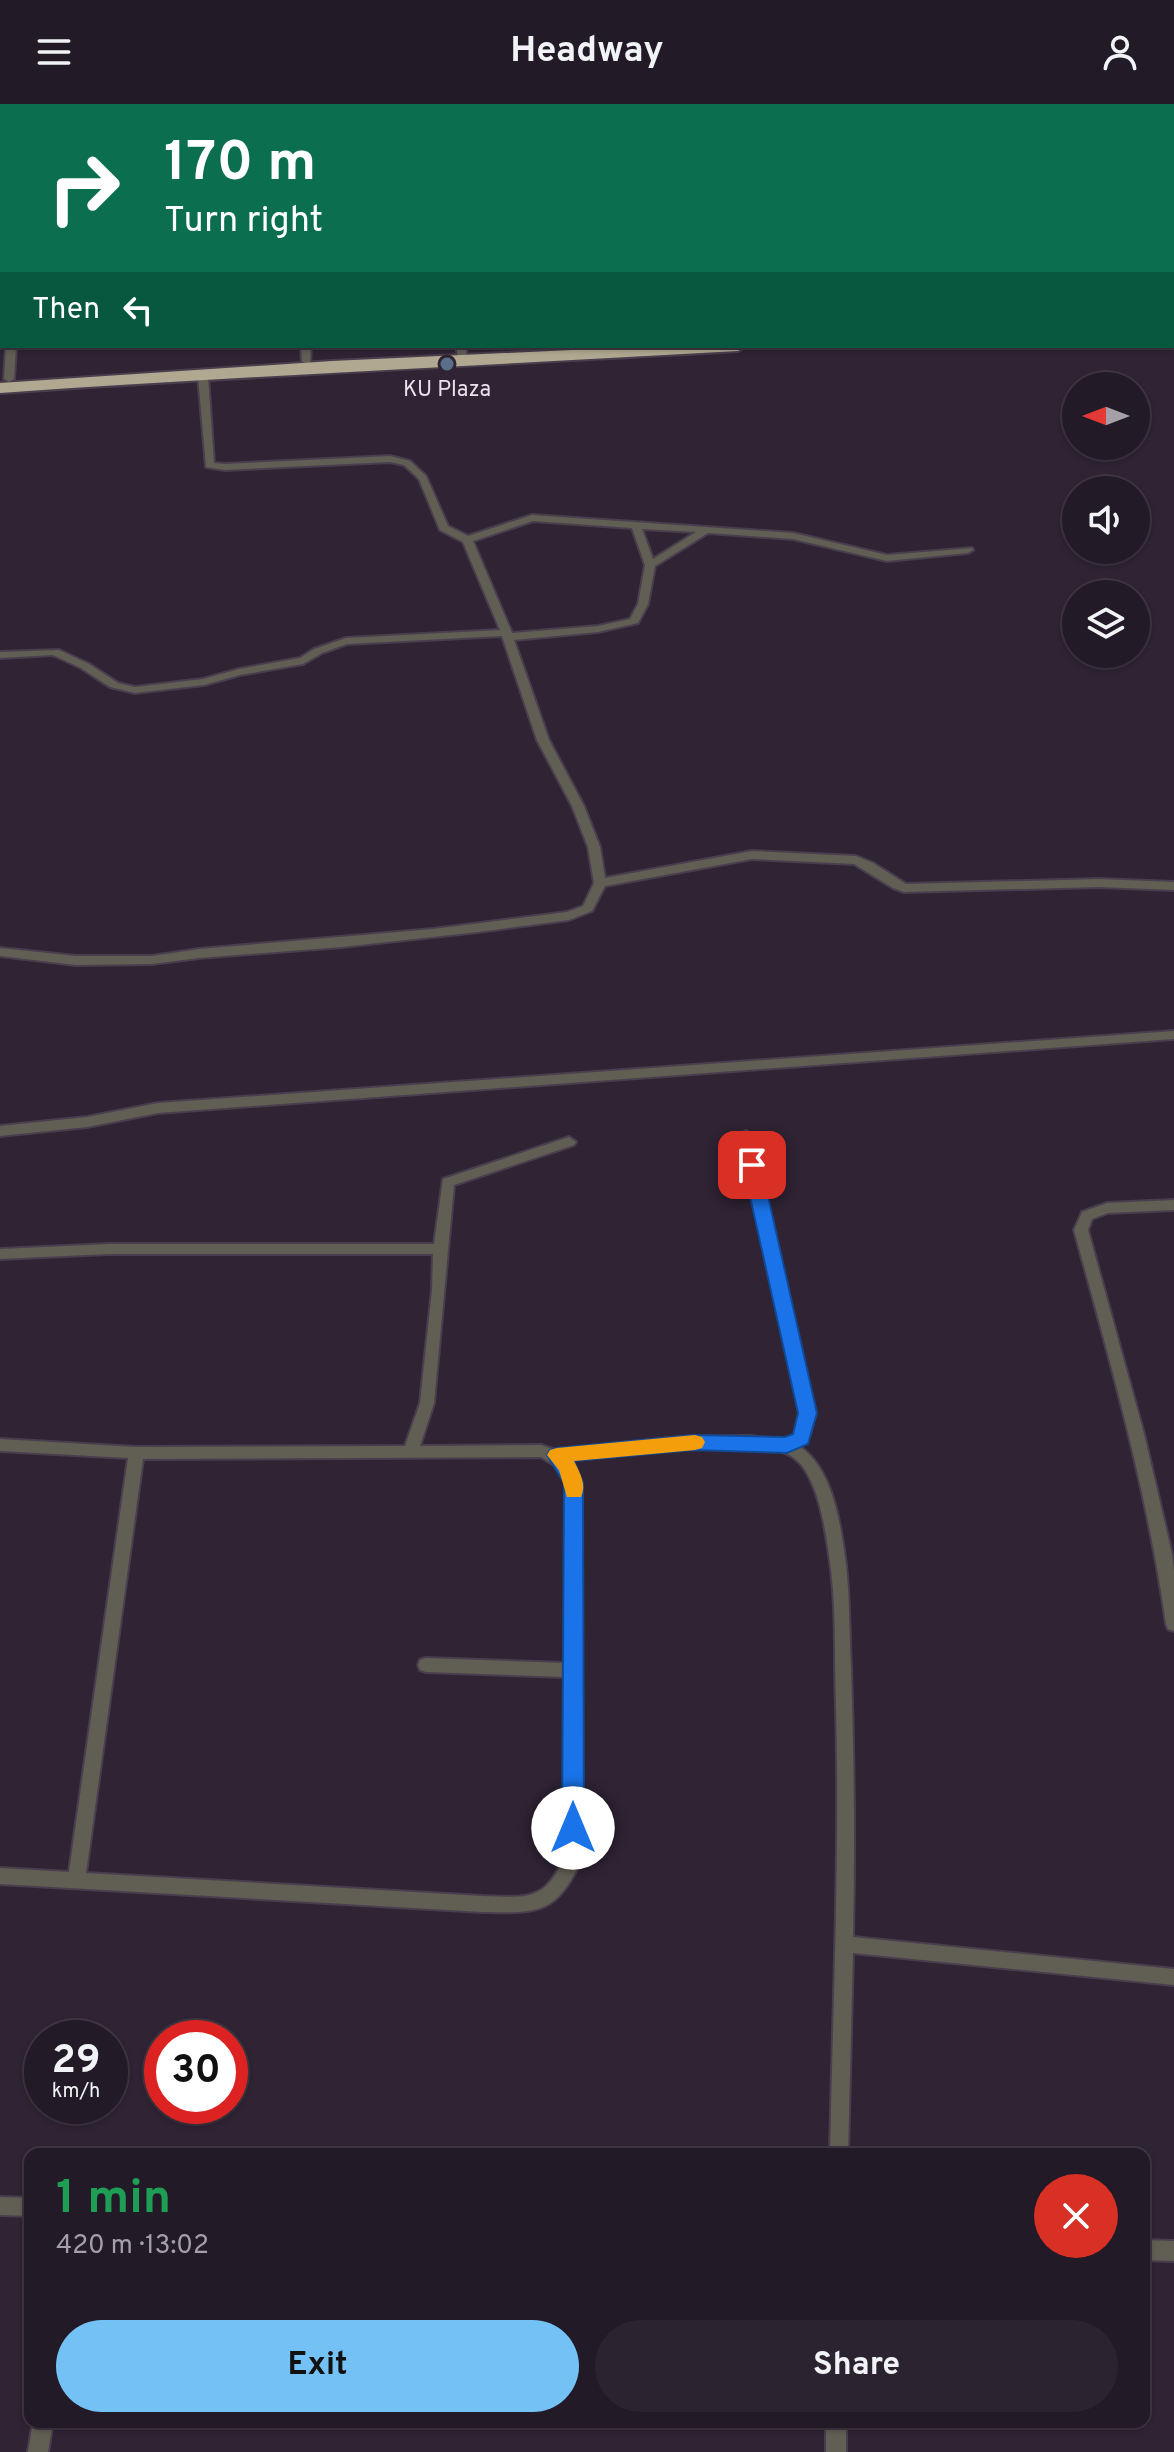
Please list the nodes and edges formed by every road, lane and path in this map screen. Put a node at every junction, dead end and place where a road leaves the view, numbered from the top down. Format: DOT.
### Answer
graph roads {
  1 [pos="11,348"];
  2 [pos="524,348"];
  3 [pos="659,348"];
  4 [pos="463,353"];
  5 [pos="307,354"];
  6 [pos="203,376"];
  7 [pos="3,382"];
  8 [pos="636,526"];
  9 [pos="705,532"];
  10 [pos="467,540"];
  11 [pos="968,550"];
  12 [pos="650,565"];
  13 [pos="507,635"];
  14 [pos="0,655"];
  15 [pos="600,883"];
  16 [pos="1174,886"];
  17 [pos="0,952"];
  18 [pos="1174,1035"];
  19 [pos="0,1131"];
  20 [pos="746,1136"];
  21 [pos="569,1142"];
  22 [pos="1174,1205"];
  23 [pos="440,1249"];
  24 [pos="0,1254"];
  25 [pos="0,1445"];
  26 [pos="787,1445"];
  27 [pos="411,1450"];
  28 [pos="136,1453"];
  29 [pos="557,1455"];
  30 [pos="1174,1624"];
  31 [pos="426,1665"];
  32 [pos="573,1670"];
  33 [pos="0,1876"];
  34 [pos="76,1880"];
  35 [pos="843,1944"];
  36 [pos="1174,1977"];
  37 [pos="839,2148"];
  38 [pos="0,2206"];
  39 [pos="24,2207"];
  40 [pos="1150,2250"];
  41 [pos="1174,2251"];
  42 [pos="42,2428"];
  43 [pos="836,2428"];
  44 [pos="38,2452"];
  45 [pos="836,2452"];
  1 -- 7 [label="street"];
  2 -- 4 [label="highway"];
  3 -- 4 [label="highway"];
  4 -- 5 [label="highway"];
  4 -- 6 [label="highway"];
  5 -- 7 [label="highway"];
  6 -- 7 [label="highway"];
  6 -- 10 [label="street"];
  8 -- 9 [label="street"];
  8 -- 10 [label="street"];
  8 -- 12 [label="street"];
  9 -- 11 [label="street"];
  9 -- 12 [label="street"];
  10 -- 13 [label="street"];
  12 -- 13 [label="street"];
  13 -- 14 [label="street"];
  13 -- 15 [label="street"];
  15 -- 16 [label="street"];
  15 -- 17 [label="street"];
  18 -- 19 [label="street"];
  20 -- 26 [label="street"];
  21 -- 23 [label="street"];
  22 -- 30 [label="street"];
  23 -- 24 [label="street"];
  23 -- 27 [label="street"];
  25 -- 28 [label="street"];
  26 -- 29 [label="street"];
  26 -- 35 [label="street"];
  27 -- 28 [label="street"];
  27 -- 29 [label="street"];
  28 -- 34 [label="street"];
  29 -- 32 [label="street"];
  31 -- 32 [label="street"];
  32 -- 34 [label="street"];
  33 -- 34 [label="street"];
  35 -- 36 [label="street"];
  35 -- 37 [label="street"];
  38 -- 39 [label="street"];
  40 -- 41 [label="street"];
  42 -- 44 [label="street"];
  43 -- 45 [label="street"];
}
